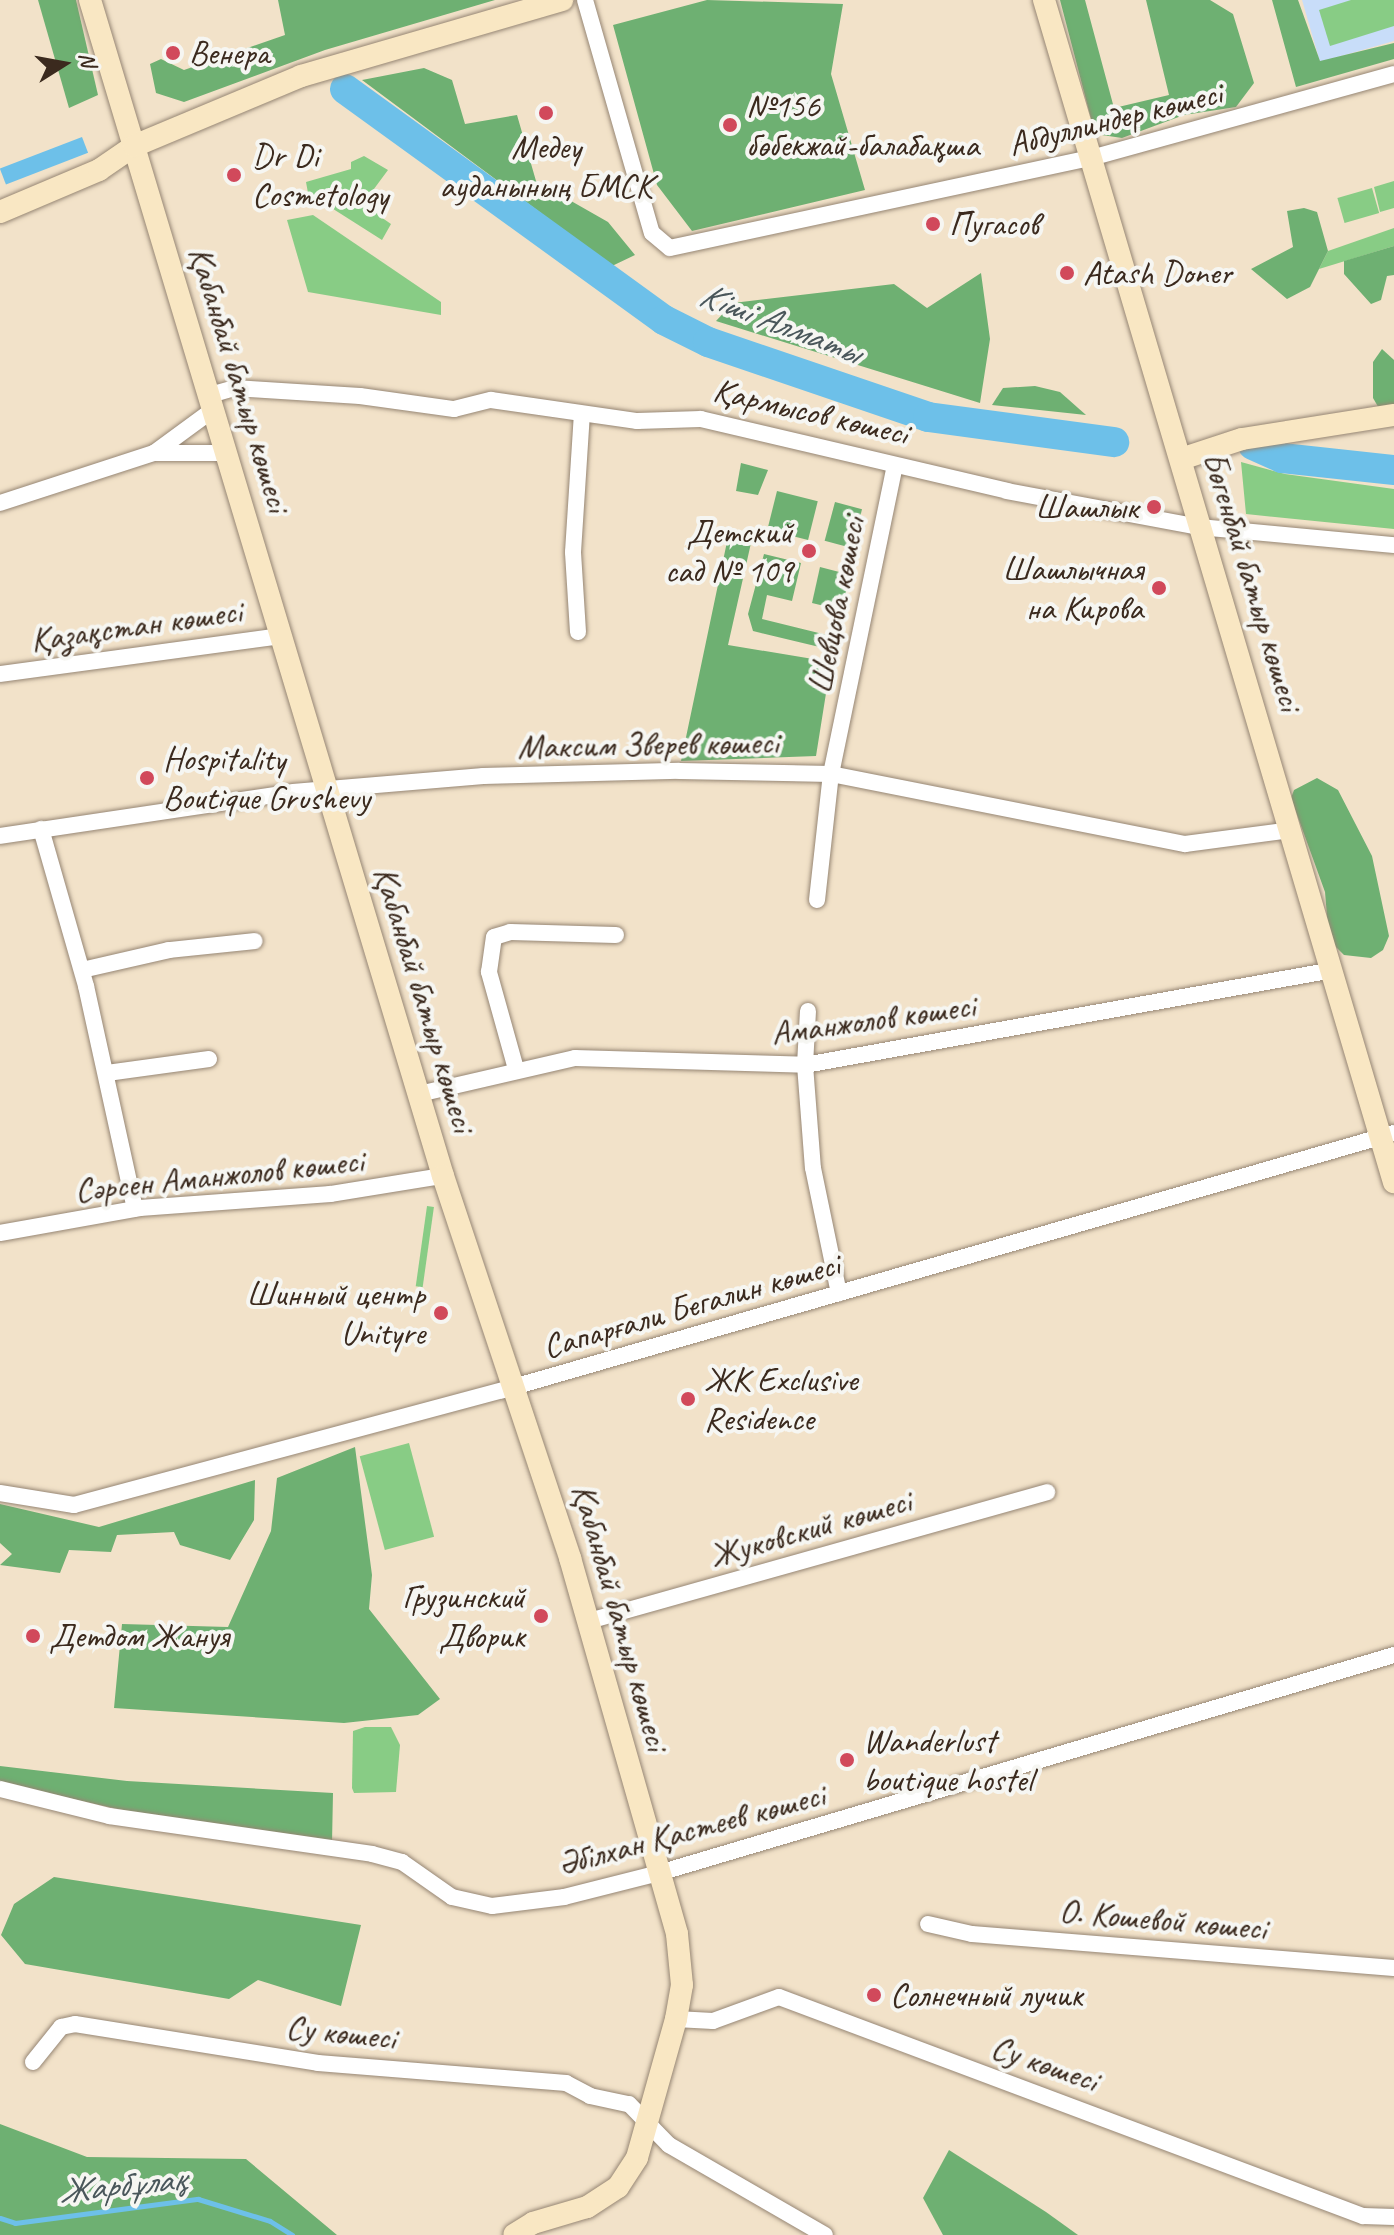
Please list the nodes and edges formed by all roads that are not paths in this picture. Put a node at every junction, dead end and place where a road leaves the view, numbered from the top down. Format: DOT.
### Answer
graph roads {
  1 [pos="90,0"];
  2 [pos="562,0"];
  3 [pos="585,0"];
  4 [pos="1044,0"];
  5 [pos="1394,74"];
  6 [pos="134,146"];
  7 [pos="1091,158"];
  8 [pos="0,212"];
  9 [pos="212,402"];
  10 [pos="582,414"];
  11 [pos="1394,415"];
  12 [pos="154,453"];
  13 [pos="228,453"];
  14 [pos="1181,459"];
  15 [pos="895,466"];
  16 [pos="0,503"];
  17 [pos="1199,527"];
  18 [pos="1394,545"];
  19 [pos="578,632"];
  20 [pos="280,636"];
  21 [pos="0,674"];
  22 [pos="831,774"];
  23 [pos="326,792"];
  24 [pos="41,829"];
  25 [pos="1292,830"];
  26 [pos="0,836"];
  27 [pos="817,900"];
  28 [pos="616,935"];
  29 [pos="255,941"];
  30 [pos="82,970"];
  31 [pos="1333,970"];
  32 [pos="808,1011"];
  33 [pos="209,1059"];
  34 [pos="805,1065"];
  35 [pos="516,1069"];
  36 [pos="107,1073"];
  37 [pos="419,1094"];
  38 [pos="1388,1135"];
  39 [pos="443,1176"];
  40 [pos="1394,1182"];
  41 [pos="135,1209"];
  42 [pos="0,1233"];
  43 [pos="839,1293"];
  44 [pos="517,1386"];
  45 [pos="1047,1492"];
  46 [pos="0,1493"];
  47 [pos="589,1621"];
  48 [pos="1394,1655"];
  49 [pos="0,1789"];
  50 [pos="659,1873"];
  51 [pos="928,1924"];
  52 [pos="1394,1968"];
  53 [pos="676,2019"];
  54 [pos="33,2062"];
  55 [pos="648,2125"];
  56 [pos="1394,2217"];
  57 [pos="514,2235"];
  58 [pos="825,2235"];
  1 -- 6 [label="street, Қабанбай батыр көшесі"];
  2 -- 6 [label="street"];
  3 -- 7 [label="street, Абдуллиндер көшесі"];
  4 -- 7 [label="street, Бөгенбай батыр көшесі"];
  5 -- 7 [label="street, Абдуллиндер көшесі"];
  6 -- 8 [label="street"];
  6 -- 9 [label="street, Қабанбай батыр көшесі"];
  7 -- 14 [label="street, Бөгенбай батыр көшесі"];
  9 -- 10 [label="street, Қармысов көшесі"];
  9 -- 12 [label="street"];
  9 -- 13 [label="street, Қабанбай батыр көшесі"];
  10 -- 15 [label="street, Қармысов көшесі"];
  10 -- 19 [label="street"];
  11 -- 14 [label="street"];
  12 -- 13 [label="street"];
  12 -- 16 [label="street"];
  13 -- 20 [label="street, Қабанбай батыр көшесі"];
  14 -- 17 [label="street, Бөгенбай батыр көшесі"];
  15 -- 17 [label="street, Қармысов көшесі"];
  15 -- 22 [label="street, Шевцова көшесі"];
  17 -- 18 [label="street, Қармысов көшесі"];
  17 -- 25 [label="street, Бөгенбай батыр көшесі"];
  20 -- 21 [label="street, Қазақстан көшесі"];
  20 -- 23 [label="street, Қабанбай батыр көшесі"];
  22 -- 23 [label="street, Максим Зверев көшесі"];
  22 -- 25 [label="street, Максим Зверев көшесі"];
  22 -- 27 [label="street, Шевцова көшесі"];
  23 -- 24 [label="street, Максим Зверев көшесі"];
  23 -- 37 [label="street, Қабанбай батыр көшесі"];
  24 -- 26 [label="street, Максим Зверев көшесі"];
  24 -- 30 [label="street"];
  25 -- 31 [label="street, Бөгенбай батыр көшесі"];
  28 -- 35 [label="street"];
  29 -- 30 [label="street"];
  30 -- 36 [label="street"];
  31 -- 34 [label="street, Аманжолов көшесі"];
  31 -- 38 [label="street, Бөгенбай батыр көшесі"];
  32 -- 34 [label="street"];
  33 -- 36 [label="street"];
  34 -- 35 [label="street, Аманжолов көшесі"];
  34 -- 43 [label="street"];
  35 -- 37 [label="street, Аманжолов көшесі"];
  36 -- 41 [label="street"];
  37 -- 39 [label="street, Қабанбай батыр көшесі"];
  38 -- 40 [label="street, Бөгенбай батыр көшесі"];
  38 -- 43 [label="street, Сапарғали Бегалин көшесі"];
  39 -- 41 [label="street, Сәрсен Аманжолов көшесі"];
  39 -- 44 [label="street, Қабанбай батыр көшесі"];
  41 -- 42 [label="street, Сәрсен Аманжолов көшесі"];
  43 -- 44 [label="street, Сапарғали Бегалин көшесі"];
  44 -- 46 [label="street, Сапарғали Бегалин көшесі"];
  44 -- 47 [label="street, Қабанбай батыр көшесі"];
  45 -- 47 [label="street, Жуковский көшесі"];
  47 -- 50 [label="street, Қабанбай батыр көшесі"];
  48 -- 50 [label="street, Әбілхан Қастеев көшесі"];
  49 -- 50 [label="street, Әбілхан Қастеев көшесі"];
  50 -- 53 [label="street, Қабанбай батыр көшесі"];
  51 -- 52 [label="street, О. Кошевой көшесі"];
  53 -- 55 [label="street, Қабанбай батыр көшесі"];
  53 -- 56 [label="street, Су көшесі"];
  54 -- 55 [label="street, Су көшесі"];
  55 -- 57 [label="street, Қабанбай батыр көшесі"];
  55 -- 58 [label="street, Су көшесі"];
}
